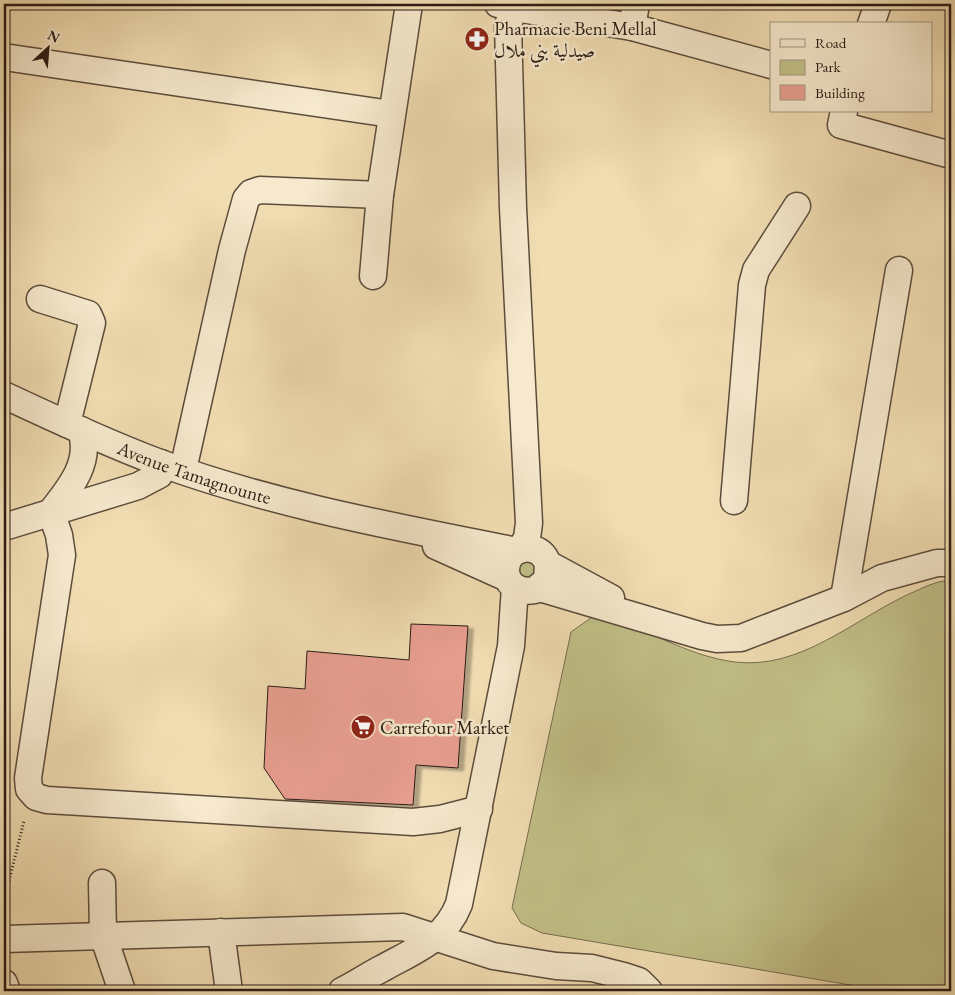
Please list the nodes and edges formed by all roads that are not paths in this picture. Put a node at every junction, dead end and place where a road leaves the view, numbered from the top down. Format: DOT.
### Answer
graph roads {
  1 [pos="409,4"];
  2 [pos="878,4"];
  3 [pos="509,5"];
  4 [pos="590,12"];
  5 [pos="634,16"];
  6 [pos="872,22"];
  7 [pos="4,57"];
  8 [pos="770,65"];
  9 [pos="844,112"];
  10 [pos="391,114"];
  11 [pos="951,155"];
  12 [pos="380,195"];
  13 [pos="798,206"];
  14 [pos="899,270"];
  15 [pos="373,276"];
  16 [pos="40,299"];
  17 [pos="4,395"];
  18 [pos="74,427"];
  19 [pos="172,466"];
  20 [pos="734,501"];
  21 [pos="51,512"];
  22 [pos="4,527"];
  23 [pos="951,562"];
  24 [pos="528,570"];
  25 [pos="844,598"];
  26 [pos="479,809"];
  27 [pos="102,883"];
  28 [pos="221,932"];
  29 [pos="103,935"];
  30 [pos="4,939"];
  31 [pos="434,939"];
  32 [pos="4,983"];
  33 [pos="7,991"];
  34 [pos="122,991"];
  35 [pos="229,991"];
  36 [pos="342,991"];
  37 [pos="649,991"];
  1 -- 10 [label="street"];
  2 -- 6 [label="street"];
  3 -- 4 [label="street"];
  3 -- 24 [label="street"];
  4 -- 5 [label="street"];
  5 -- 8 [label="street"];
  7 -- 10 [label="street"];
  9 -- 11 [label="street"];
  10 -- 12 [label="street"];
  12 -- 15 [label="street"];
  12 -- 19 [label="street"];
  13 -- 20 [label="street"];
  14 -- 25 [label="street"];
  16 -- 18 [label="street"];
  17 -- 18 [label="street, Avenue Tamagnounte"];
  18 -- 19 [label="street, Avenue Tamagnounte"];
  18 -- 21 [label="street"];
  19 -- 21 [label="street"];
  19 -- 24 [label="street, Avenue Tamagnounte"];
  21 -- 22 [label="street"];
  21 -- 26 [label="street"];
  23 -- 25 [label="street, Avenue Tamagnounte"];
  24 -- 25 [label="street, Avenue Tamagnounte"];
  24 -- 26 [label="street"];
  26 -- 31 [label="street"];
  27 -- 29 [label="street"];
  28 -- 29 [label="street"];
  28 -- 31 [label="street"];
  28 -- 35 [label="street"];
  29 -- 30 [label="street"];
  29 -- 34 [label="street"];
  31 -- 36 [label="street"];
  31 -- 37 [label="street"];
  32 -- 33 [label="street"];
}
